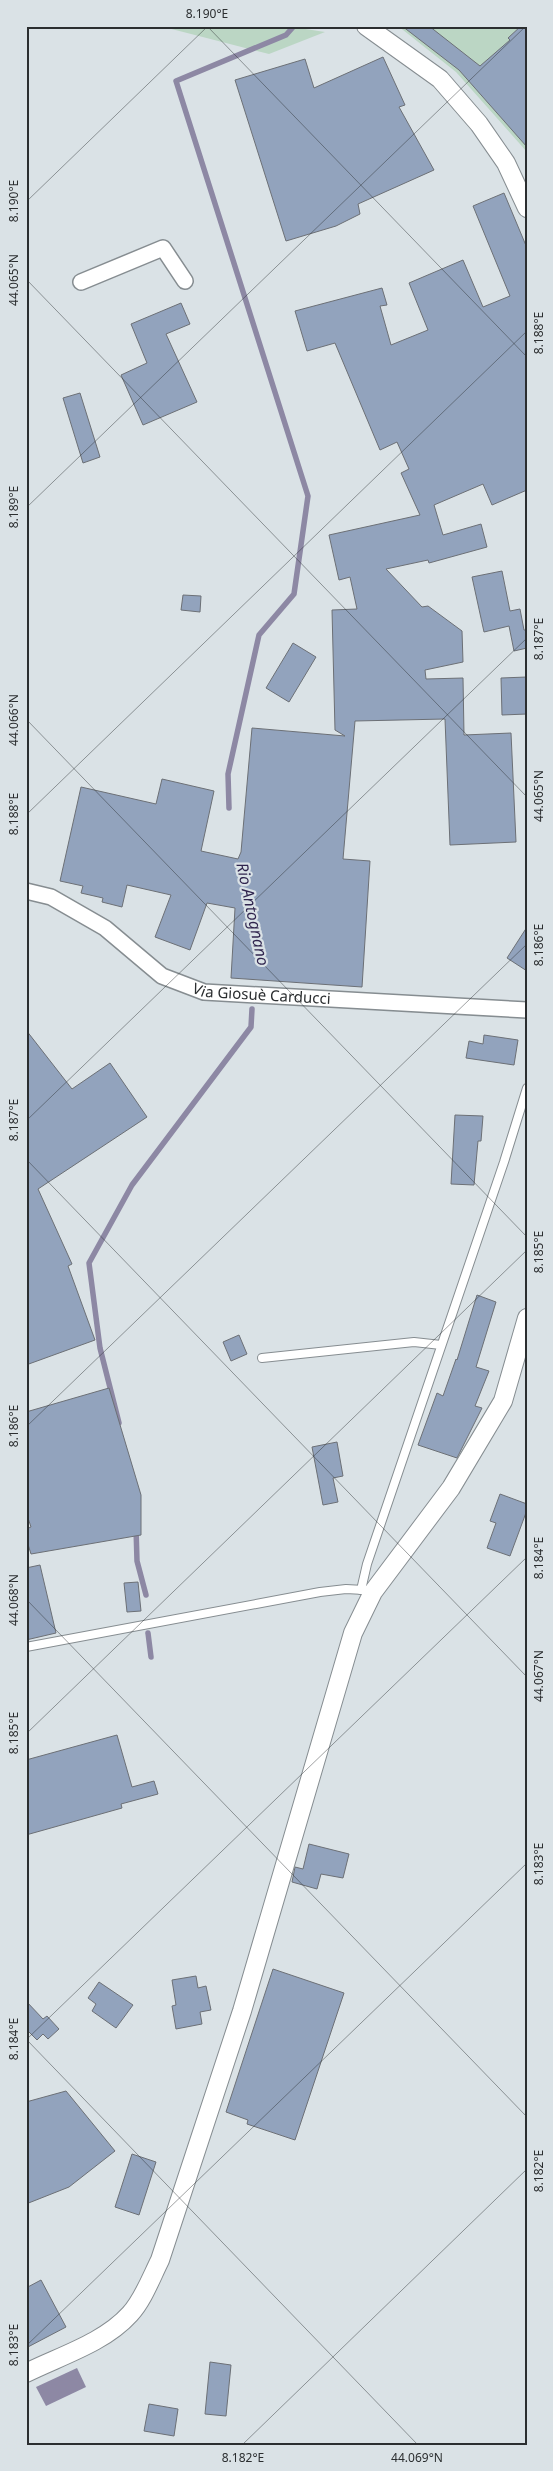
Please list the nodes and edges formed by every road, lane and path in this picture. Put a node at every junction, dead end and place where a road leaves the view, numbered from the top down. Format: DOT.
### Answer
graph roads {
  1 [pos="366,26"];
  2 [pos="527,208"];
  3 [pos="185,281"];
  4 [pos="82,282"];
  5 [pos="26,891"];
  6 [pos="527,1010"];
  7 [pos="527,1088"];
  8 [pos="527,1318"];
  9 [pos="441,1345"];
  10 [pos="262,1358"];
  11 [pos="367,1591"];
  12 [pos="26,1647"];
  13 [pos="26,2373"];
  1 -- 2 [label="street"];
  3 -- 4 [label="street"];
  5 -- 6 [label="street, Via Giosuè Carducci"];
  7 -- 9 [label="lane"];
  8 -- 11 [label="street"];
  9 -- 10 [label="lane"];
  9 -- 11 [label="lane"];
  11 -- 12 [label="lane"];
  11 -- 13 [label="street"];
}
